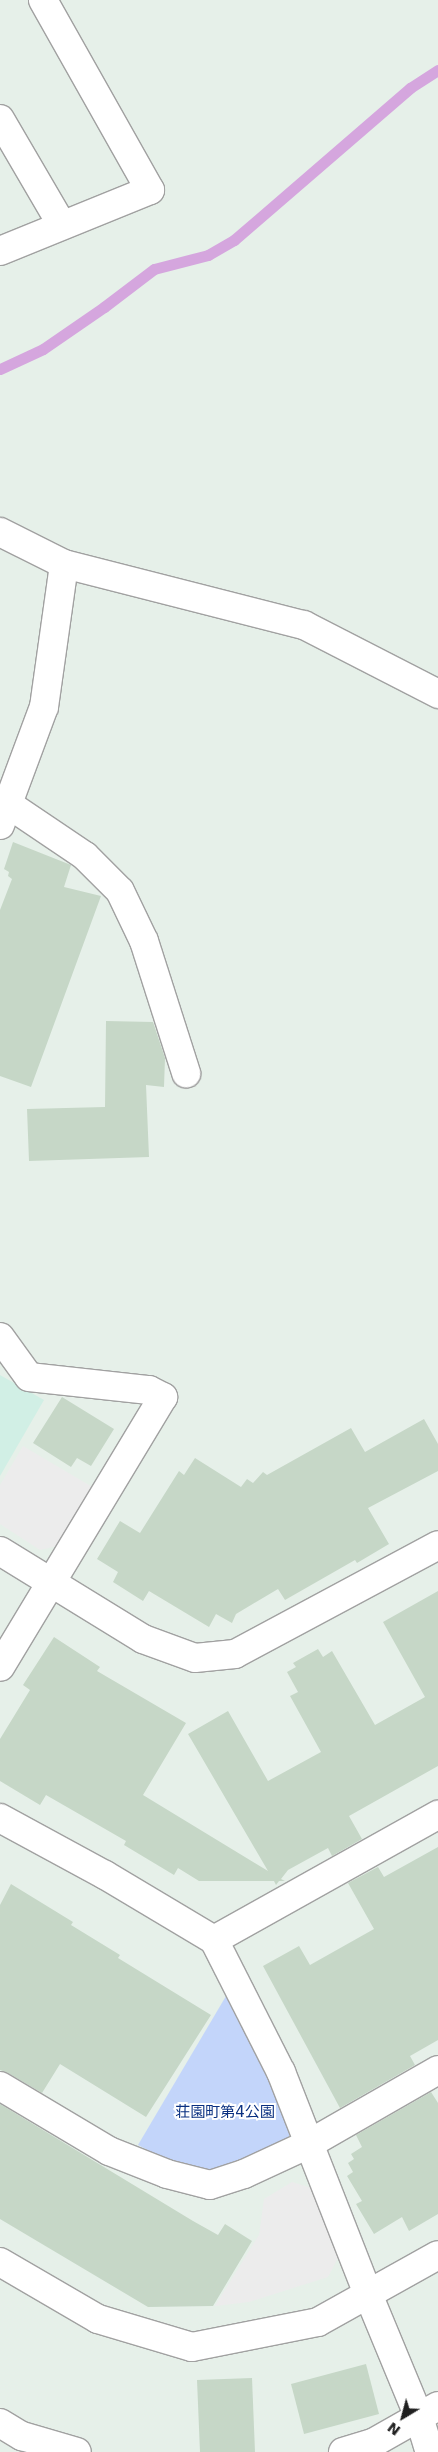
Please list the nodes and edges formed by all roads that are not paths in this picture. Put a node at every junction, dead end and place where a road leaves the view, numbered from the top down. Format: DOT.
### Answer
graph roads {
  1 [pos="43,0"];
  2 [pos="0,119"];
  3 [pos="62,225"];
  4 [pos="0,251"];
  5 [pos="0,532"];
  6 [pos="64,564"];
  7 [pos="438,694"];
  8 [pos="4,815"];
  9 [pos="186,1073"];
  10 [pos="0,1337"];
  11 [pos="438,1545"];
  12 [pos="0,1551"];
  13 [pos="51,1582"];
  14 [pos="0,1667"];
  15 [pos="438,1815"];
  16 [pos="0,1818"];
  17 [pos="214,1940"];
  18 [pos="438,2070"];
  19 [pos="0,2086"];
  20 [pos="309,2144"];
  21 [pos="438,2255"];
  22 [pos="0,2262"];
  23 [pos="368,2294"];
  24 [pos="428,2412"];
  25 [pos="0,2423"];
  26 [pos="76,2452"];
  27 [pos="343,2452"];
  28 [pos="430,2452"];
  1 -- 3 [label="street"];
  2 -- 3 [label="street"];
  3 -- 4 [label="street"];
  5 -- 6 [label="street"];
  6 -- 7 [label="street"];
  6 -- 8 [label="street"];
  8 -- 9 [label="street"];
  10 -- 13 [label="street"];
  11 -- 13 [label="street"];
  12 -- 13 [label="street"];
  13 -- 14 [label="street"];
  15 -- 17 [label="street"];
  16 -- 17 [label="street"];
  17 -- 20 [label="street"];
  18 -- 20 [label="street"];
  19 -- 20 [label="street"];
  20 -- 23 [label="street"];
  21 -- 23 [label="street"];
  22 -- 23 [label="street"];
  23 -- 24 [label="street"];
  24 -- 27 [label="street"];
  24 -- 28 [label="street"];
  25 -- 26 [label="street"];
}
